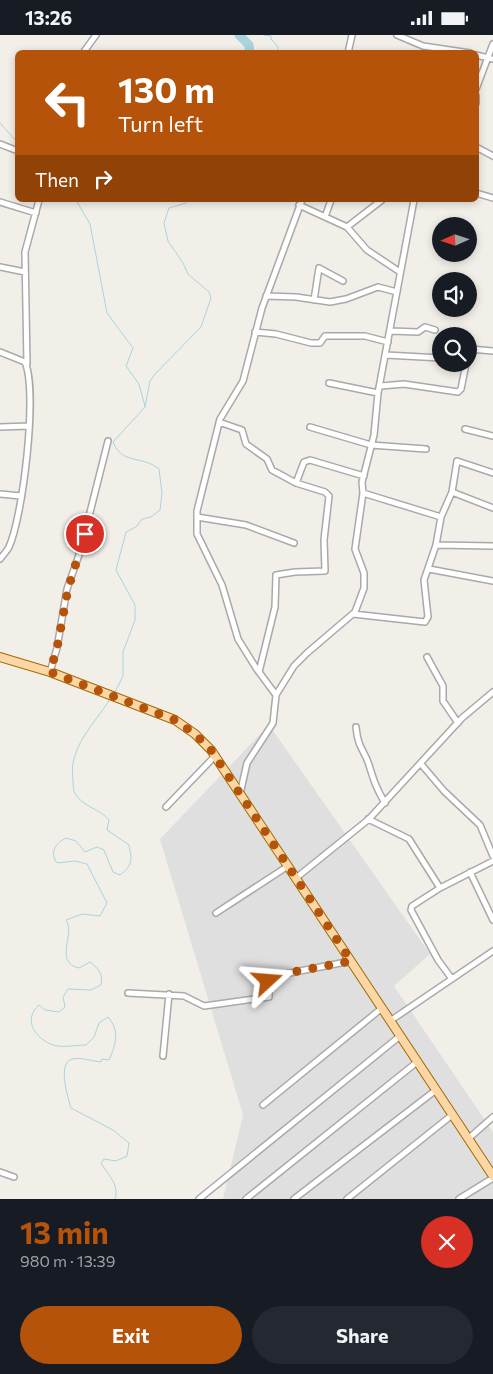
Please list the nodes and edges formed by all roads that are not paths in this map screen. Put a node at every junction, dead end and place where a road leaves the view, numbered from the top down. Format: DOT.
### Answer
graph roads {
  1 [pos="96,35"];
  2 [pos="352,35"];
  3 [pos="397,35"];
  4 [pos="493,44"];
  5 [pos="84,50"];
  6 [pos="349,50"];
  7 [pos="450,50"];
  8 [pos="490,58"];
  9 [pos="479,82"];
  10 [pos="0,144"];
  11 [pos="479,149"];
  12 [pos="15,150"];
  13 [pos="493,156"];
  14 [pos="479,194"];
  15 [pos="493,198"];
  16 [pos="0,202"];
  17 [pos="39,202"];
  18 [pos="330,202"];
  19 [pos="379,202"];
  20 [pos="414,202"];
  21 [pos="300,203"];
  22 [pos="36,213"];
  23 [pos="325,217"];
  24 [pos="347,227"];
  25 [pos="0,267"];
  26 [pos="25,272"];
  27 [pos="400,272"];
  28 [pos="343,281"];
  29 [pos="397,292"];
  30 [pos="266,296"];
  31 [pos="314,300"];
  32 [pos="432,329"];
  33 [pos="391,331"];
  34 [pos="255,333"];
  35 [pos="388,342"];
  36 [pos="477,348"];
  37 [pos="493,351"];
  38 [pos="0,352"];
  39 [pos="386,355"];
  40 [pos="432,358"];
  41 [pos="27,364"];
  42 [pos="464,372"];
  43 [pos="329,383"];
  44 [pos="381,386"];
  45 [pos="378,393"];
  46 [pos="219,422"];
  47 [pos="29,426"];
  48 [pos="0,427"];
  49 [pos="310,427"];
  50 [pos="466,429"];
  51 [pos="493,436"];
  52 [pos="108,441"];
  53 [pos="371,445"];
  54 [pos="426,449"];
  55 [pos="493,473"];
  56 [pos="364,476"];
  57 [pos="296,483"];
  58 [pos="452,492"];
  59 [pos="363,493"];
  60 [pos="0,494"];
  61 [pos="21,496"];
  62 [pos="493,508"];
  63 [pos="197,517"];
  64 [pos="441,517"];
  65 [pos="294,543"];
  66 [pos="436,545"];
  67 [pos="493,546"];
  68 [pos="0,559"];
  69 [pos="429,569"];
  70 [pos="493,581"];
  71 [pos="353,614"];
  72 [pos="0,657"];
  73 [pos="427,657"];
  74 [pos="50,672"];
  75 [pos="259,672"];
  76 [pos="493,692"];
  77 [pos="276,695"];
  78 [pos="458,723"];
  79 [pos="356,727"];
  80 [pos="215,757"];
  81 [pos="422,764"];
  82 [pos="240,795"];
  83 [pos="385,803"];
  84 [pos="166,807"];
  85 [pos="368,819"];
  86 [pos="493,856"];
  87 [pos="493,861"];
  88 [pos="288,866"];
  89 [pos="470,872"];
  90 [pos="296,878"];
  91 [pos="440,888"];
  92 [pos="216,913"];
  93 [pos="493,920"];
  94 [pos="493,951"];
  95 [pos="351,961"];
  96 [pos="452,979"];
  97 [pos="128,993"];
  98 [pos="169,995"];
  99 [pos="382,1008"];
  100 [pos="390,1021"];
  101 [pos="400,1036"];
  102 [pos="162,1056"];
  103 [pos="417,1062"];
  104 [pos="436,1090"];
  105 [pos="263,1105"];
  106 [pos="452,1115"];
  107 [pos="493,1117"];
  108 [pos="468,1139"];
  109 [pos="0,1172"];
  110 [pos="14,1177"];
  111 [pos="493,1177"];
  112 [pos="199,1199"];
  113 [pos="246,1199"];
  114 [pos="294,1199"];
  115 [pos="346,1199"];
  116 [pos="459,1199"];
  1 -- 5 [label="street"];
  2 -- 6 [label="street"];
  3 -- 7 [label="street"];
  4 -- 8 [label="street"];
  8 -- 9 [label="street"];
  10 -- 12 [label="street"];
  11 -- 13 [label="street"];
  14 -- 15 [label="street"];
  16 -- 22 [label="street"];
  17 -- 22 [label="street"];
  18 -- 23 [label="street"];
  19 -- 24 [label="street"];
  20 -- 27 [label="street"];
  21 -- 23 [label="street"];
  21 -- 30 [label="street"];
  22 -- 26 [label="street"];
  23 -- 24 [label="street"];
  24 -- 27 [label="street"];
  25 -- 26 [label="street"];
  26 -- 41 [label="street"];
  27 -- 29 [label="street"];
  28 -- 31 [label="street"];
  29 -- 31 [label="street"];
  29 -- 33 [label="street"];
  30 -- 31 [label="street"];
  30 -- 34 [label="street"];
  32 -- 33 [label="street"];
  33 -- 35 [label="street"];
  34 -- 35 [label="street"];
  34 -- 46 [label="street"];
  35 -- 39 [label="street"];
  36 -- 37 [label="street"];
  38 -- 41 [label="street"];
  39 -- 40 [label="street"];
  39 -- 44 [label="street"];
  41 -- 47 [label="street"];
  42 -- 44 [label="street"];
  43 -- 45 [label="street"];
  44 -- 45 [label="street"];
  45 -- 53 [label="street"];
  46 -- 57 [label="street"];
  46 -- 63 [label="street"];
  47 -- 48 [label="street"];
  47 -- 61 [label="street"];
  49 -- 53 [label="street"];
  50 -- 51 [label="street"];
  52 -- 74 [label="street"];
  53 -- 54 [label="street"];
  53 -- 56 [label="street"];
  55 -- 58 [label="street"];
  56 -- 57 [label="street"];
  56 -- 59 [label="street"];
  57 -- 75 [label="street"];
  58 -- 62 [label="street"];
  58 -- 64 [label="street"];
  59 -- 64 [label="street"];
  59 -- 71 [label="street"];
  60 -- 61 [label="street"];
  61 -- 68 [label="street"];
  63 -- 65 [label="street"];
  63 -- 75 [label="street"];
  64 -- 66 [label="street"];
  66 -- 67 [label="street"];
  66 -- 69 [label="street"];
  69 -- 70 [label="street"];
  69 -- 71 [label="street"];
  71 -- 77 [label="street"];
  72 -- 74 [label="main road"];
  73 -- 78 [label="street"];
  74 -- 80 [label="main road"];
  75 -- 77 [label="street"];
  76 -- 78 [label="street"];
  77 -- 82 [label="street"];
  78 -- 81 [label="street"];
  79 -- 83 [label="street"];
  80 -- 82 [label="main road"];
  80 -- 84 [label="street"];
  81 -- 83 [label="street"];
  81 -- 86 [label="street"];
  82 -- 88 [label="main road"];
  83 -- 85 [label="street"];
  85 -- 90 [label="street"];
  85 -- 91 [label="street"];
  87 -- 89 [label="street"];
  88 -- 90 [label="main road"];
  88 -- 92 [label="street"];
  89 -- 91 [label="street"];
  89 -- 93 [label="street"];
  90 -- 95 [label="main road"];
  91 -- 96 [label="street"];
  94 -- 96 [label="street"];
  95 -- 98 [label="street"];
  95 -- 99 [label="main road"];
  96 -- 100 [label="street"];
  97 -- 98 [label="street"];
  98 -- 102 [label="street"];
  99 -- 100 [label="main road"];
  99 -- 105 [label="street"];
  100 -- 101 [label="main road"];
  101 -- 103 [label="main road"];
  101 -- 112 [label="street"];
  103 -- 104 [label="main road"];
  103 -- 113 [label="street"];
  104 -- 106 [label="main road"];
  104 -- 114 [label="street"];
  106 -- 108 [label="main road"];
  106 -- 115 [label="street"];
  107 -- 108 [label="street"];
  108 -- 111 [label="main road"];
  109 -- 110 [label="street"];
  111 -- 116 [label="street"];
}
